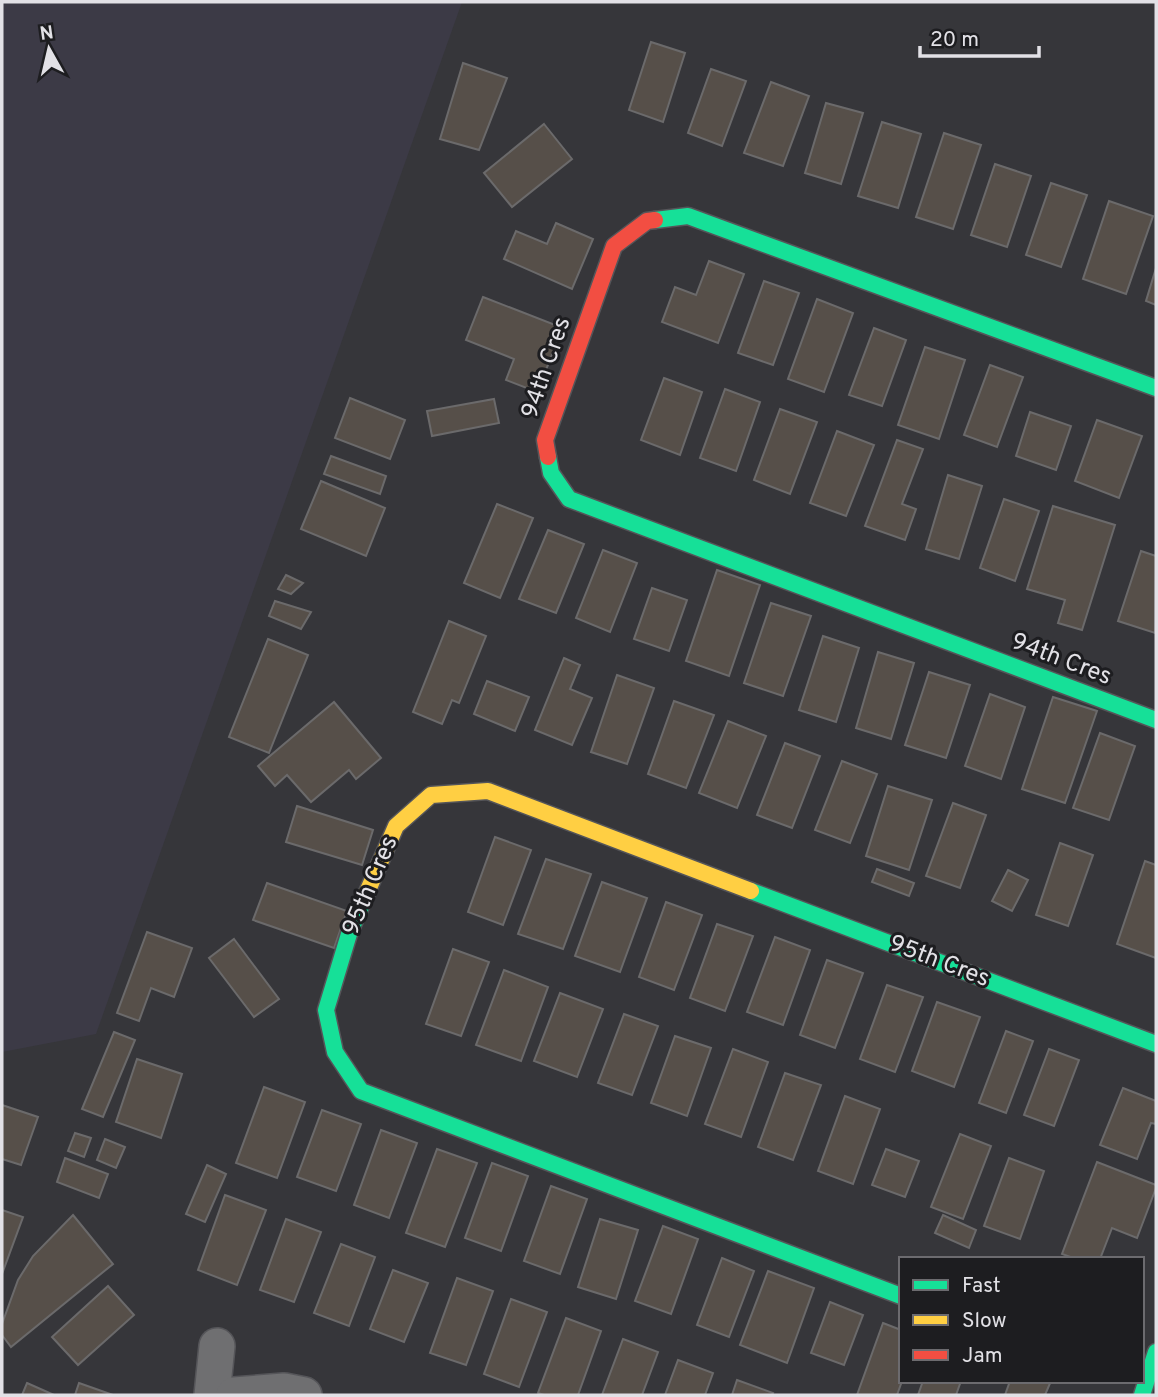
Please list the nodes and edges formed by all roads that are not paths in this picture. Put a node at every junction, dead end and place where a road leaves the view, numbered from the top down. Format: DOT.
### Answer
graph roads {
  1 [pos="1156,388"];
  2 [pos="1156,720"];
  3 [pos="1156,1044"];
  4 [pos="899,1295"];
  5 [pos="218,1346"];
  6 [pos="1156,1352"];
  7 [pos="1142,1389"];
  8 [pos="212,1395"];
  9 [pos="234,1395"];
  10 [pos="304,1395"];
  1 -- 2 [label="street, 94th Cres"];
  3 -- 4 [label="street, 95th Cres"];
  5 -- 8 [label="street"];
  6 -- 7 [label="street"];
  9 -- 10 [label="street"];
}
